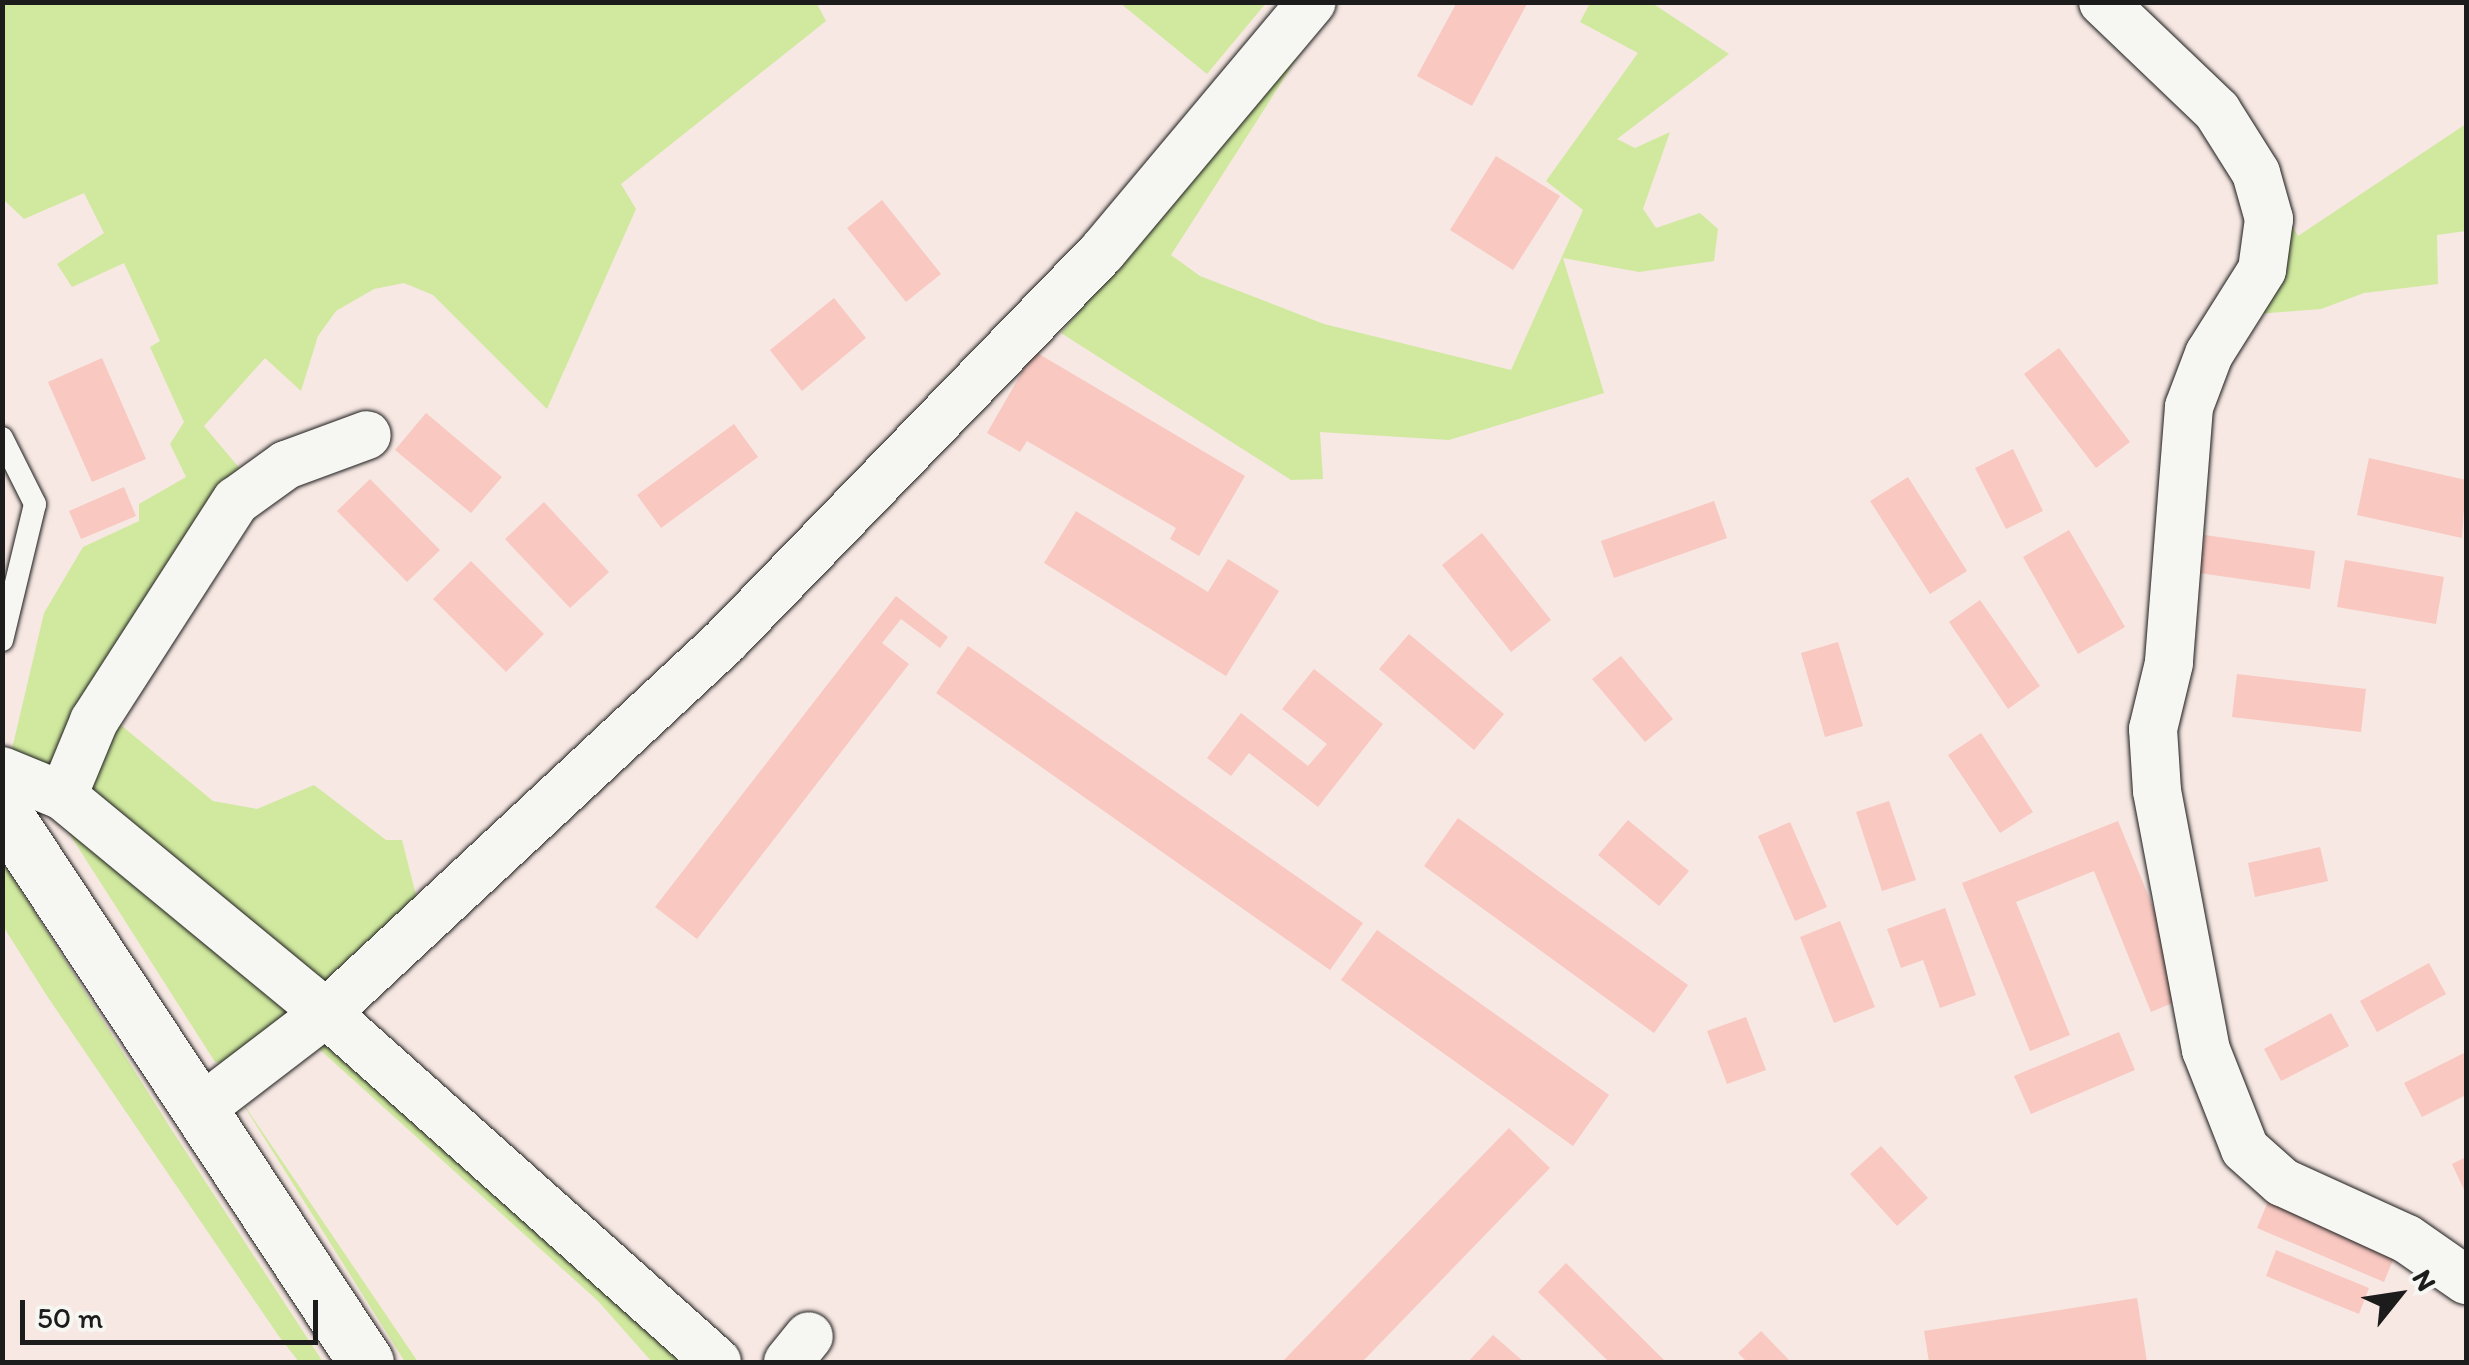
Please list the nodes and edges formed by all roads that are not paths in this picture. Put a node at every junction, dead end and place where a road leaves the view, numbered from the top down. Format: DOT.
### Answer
graph roads {
  1 [pos="1312,2"];
  2 [pos="2103,2"];
  3 [pos="367,435"];
  4 [pos="2,438"];
  5 [pos="2,640"];
  6 [pos="2,771"];
  7 [pos="63,796"];
  8 [pos="2,810"];
  9 [pos="326,1013"];
  10 [pos="200,1110"];
  11 [pos="2466,1280"];
  12 [pos="366,1362"];
  13 [pos="717,1362"];
  1 -- 9 [label="street"];
  2 -- 11 [label="street"];
  3 -- 7 [label="street"];
  4 -- 5 [label="lane"];
  6 -- 7 [label="street"];
  7 -- 9 [label="street"];
  8 -- 10 [label="main road"];
  9 -- 10 [label="street"];
  9 -- 13 [label="street"];
  10 -- 12 [label="main road"];
}
